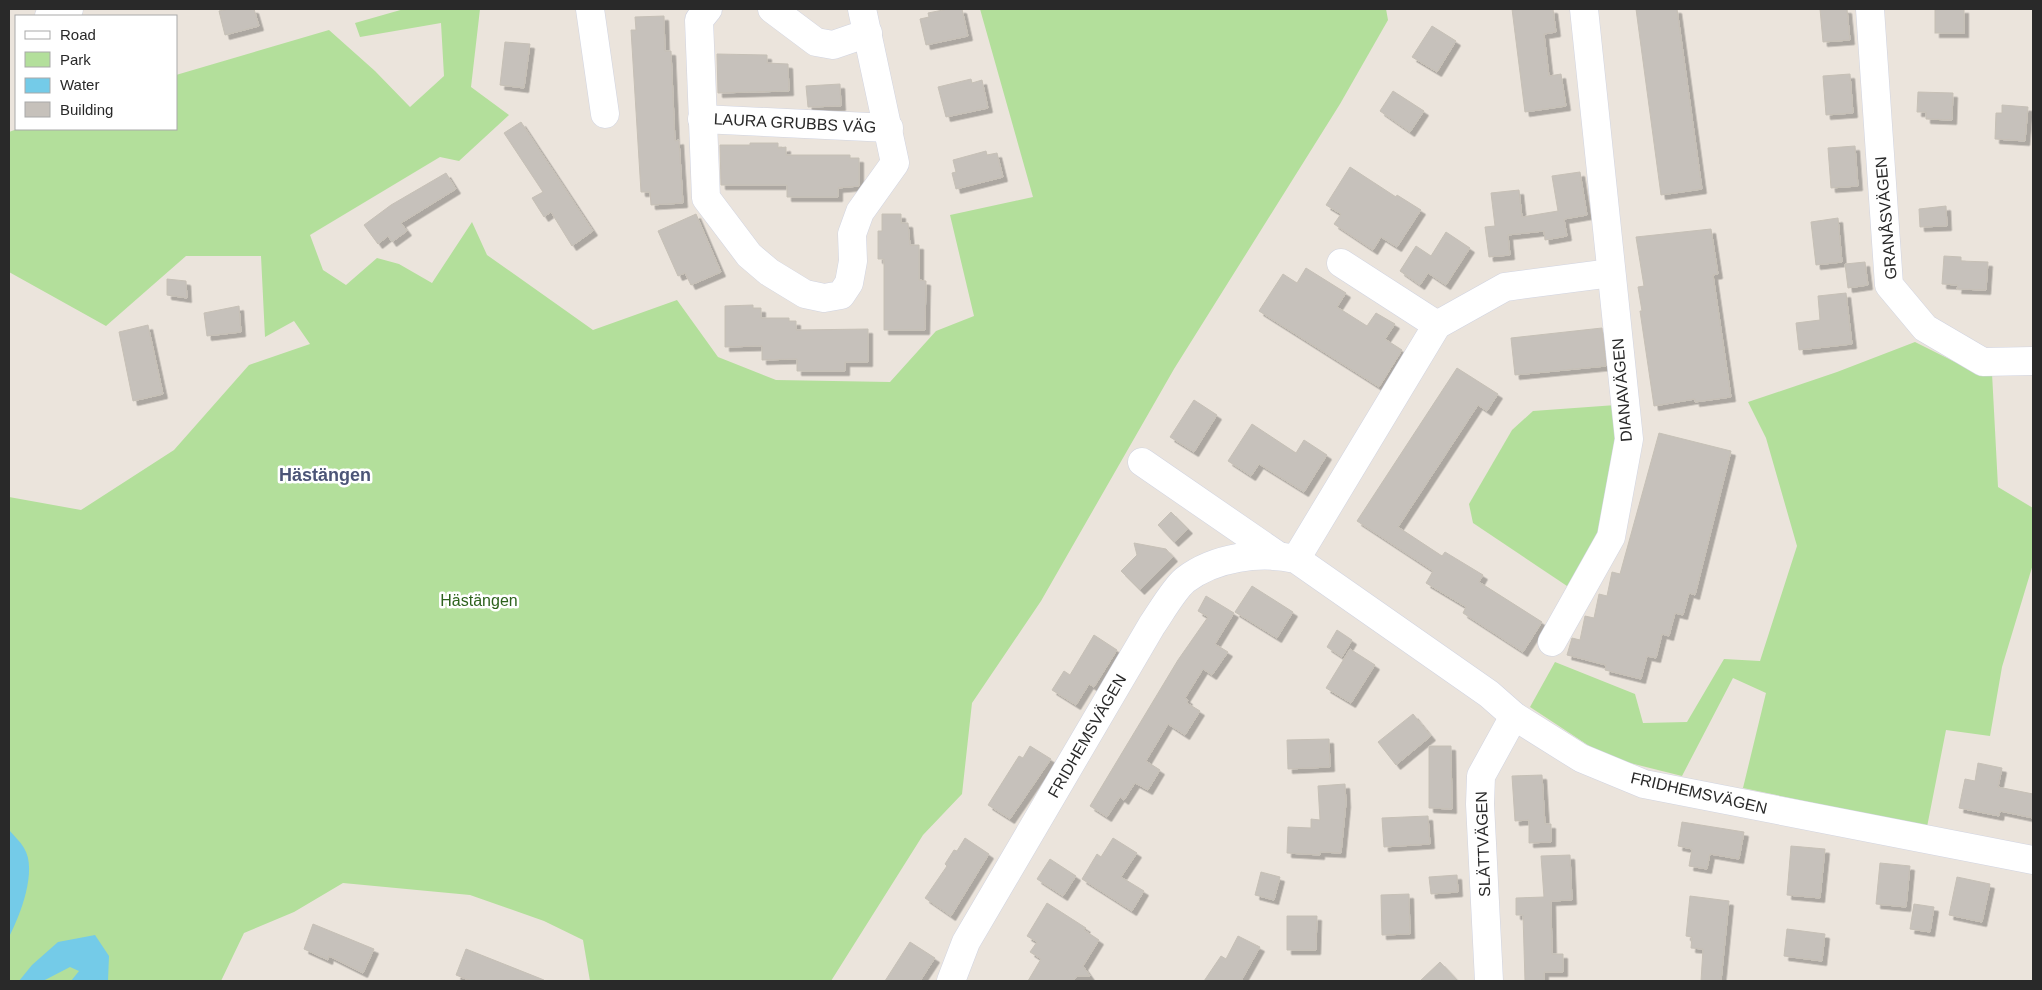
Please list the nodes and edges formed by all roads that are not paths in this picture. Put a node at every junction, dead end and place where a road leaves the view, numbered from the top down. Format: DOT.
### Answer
graph roads {
  1 [pos="69,9"];
  2 [pos="590,9"];
  3 [pos="708,9"];
  4 [pos="772,9"];
  5 [pos="1584,9"];
  6 [pos="1870,9"];
  7 [pos="52,15"];
  8 [pos="865,21"];
  9 [pos="606,114"];
  10 [pos="702,119"];
  11 [pos="889,128"];
  12 [pos="1341,263"];
  13 [pos="1611,273"];
  14 [pos="1437,325"];
  15 [pos="2033,361"];
  16 [pos="1142,462"];
  17 [pos="1287,557"];
  18 [pos="1552,642"];
  19 [pos="1514,716"];
  20 [pos="2033,860"];
  21 [pos="950,981"];
  22 [pos="1489,981"];
  1 -- 7 [label="street"];
  2 -- 9 [label="street"];
  3 -- 10 [label="street, LAURA GRUBBS VÄG"];
  4 -- 8 [label="street, LAURA GRUBBS VÄG"];
  5 -- 13 [label="street, DIANAVÄGEN"];
  6 -- 15 [label="street, GRANÅSVÄGEN"];
  8 -- 11 [label="street, LAURA GRUBBS VÄG"];
  10 -- 11 [label="street, LAURA GRUBBS VÄG"];
  10 -- 11 [label="street, LAURA GRUBBS VÄG"];
  12 -- 14 [label="street"];
  13 -- 14 [label="street"];
  13 -- 18 [label="street, DIANAVÄGEN"];
  14 -- 17 [label="street"];
  16 -- 17 [label="street, FRIDHEMSVÄGEN"];
  17 -- 19 [label="street, FRIDHEMSVÄGEN"];
  17 -- 21 [label="street, FRIDHEMSVÄGEN"];
  19 -- 20 [label="street, FRIDHEMSVÄGEN"];
  19 -- 22 [label="street, SLÄTTVÄGEN"];
}
